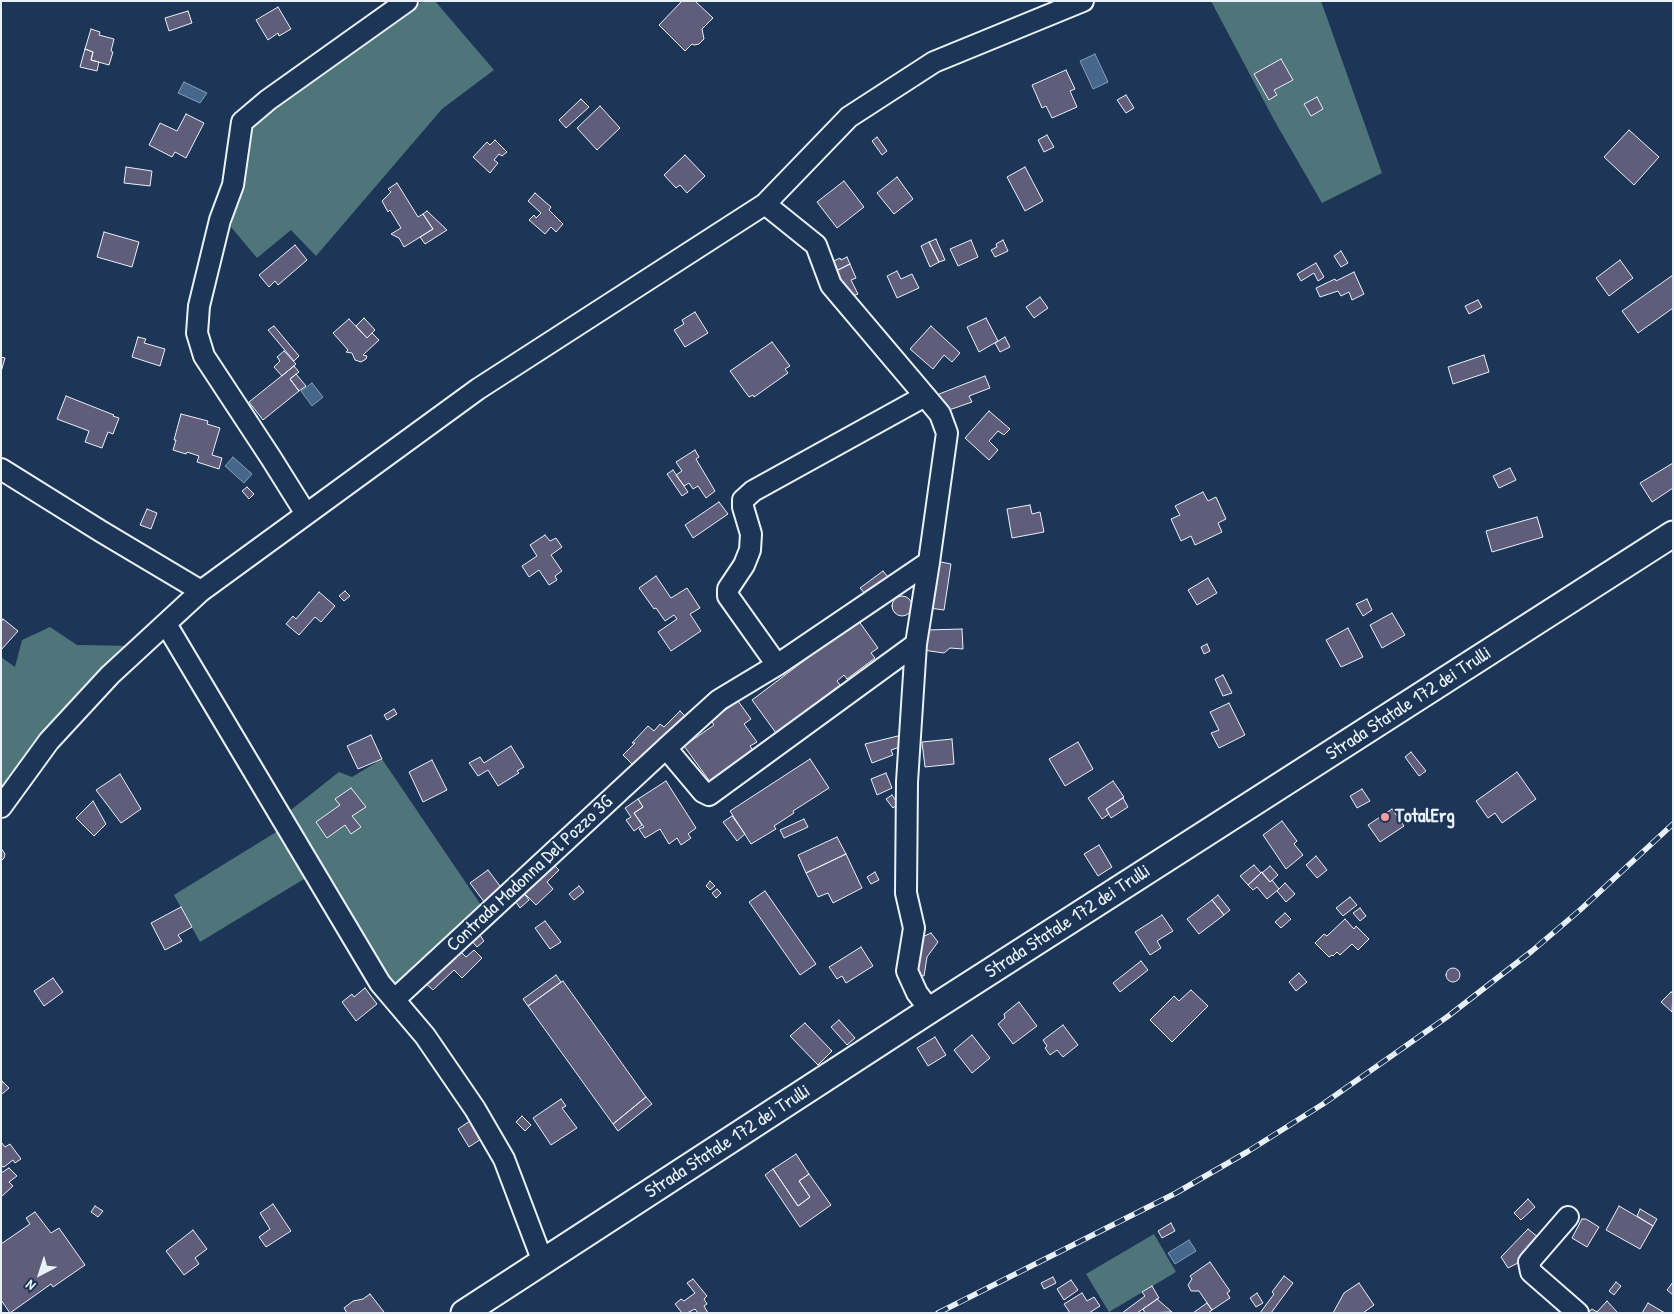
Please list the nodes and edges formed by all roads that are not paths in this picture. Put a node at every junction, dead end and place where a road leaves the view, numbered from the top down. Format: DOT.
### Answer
graph roads {
  1 [pos="407,1"];
  2 [pos="1083,1"];
  3 [pos="765,204"];
  4 [pos="925,396"];
  5 [pos="1,469"];
  6 [pos="306,514"];
  7 [pos="1673,534"];
  8 [pos="929,562"];
  9 [pos="201,591"];
  10 [pos="166,624"];
  11 [pos="916,644"];
  12 [pos="777,665"];
  13 [pos="666,748"];
  14 [pos="1,807"];
  15 [pos="395,999"];
  16 [pos="930,1010"];
  17 [pos="1568,1217"];
  18 [pos="543,1262"];
  19 [pos="1576,1312"];
  20 [pos="464,1313"];
  1 -- 6 [label="street"];
  2 -- 3 [label="street"];
  3 -- 4 [label="street"];
  3 -- 6 [label="street"];
  4 -- 8 [label="street"];
  4 -- 12 [label="street"];
  5 -- 9 [label="street"];
  6 -- 9 [label="street"];
  7 -- 16 [label="main road, Strada Statale 172 dei Trulli"];
  8 -- 11 [label="street"];
  8 -- 12 [label="street, Contrada Madonna Del Pozzo 3G"];
  9 -- 10 [label="street"];
  10 -- 14 [label="street"];
  10 -- 15 [label="street"];
  11 -- 13 [label="street"];
  11 -- 16 [label="street"];
  12 -- 13 [label="street, Contrada Madonna Del Pozzo 3G"];
  13 -- 15 [label="street, Contrada Madonna Del Pozzo 3G"];
  15 -- 18 [label="street"];
  16 -- 18 [label="main road, Strada Statale 172 dei Trulli"];
  17 -- 19 [label="street"];
  18 -- 20 [label="main road, Strada Statale 172 dei Trulli"];
}
